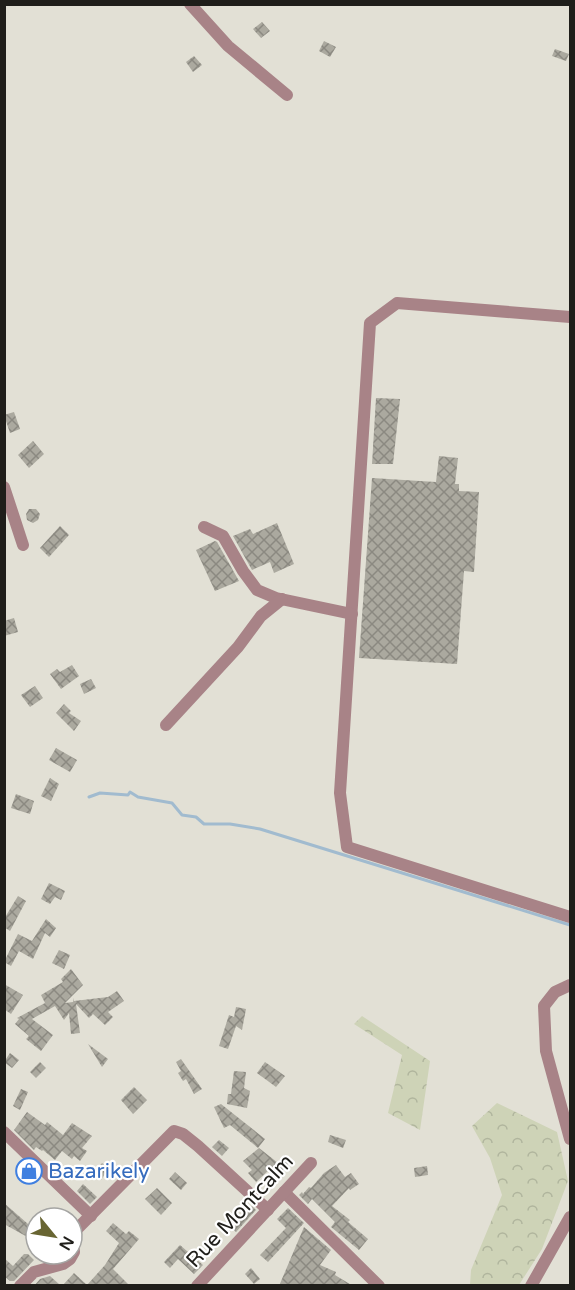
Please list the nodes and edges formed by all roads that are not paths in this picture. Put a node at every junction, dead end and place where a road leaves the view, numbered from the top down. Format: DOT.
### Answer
graph roads {
  1 [pos="190,4"];
  2 [pos="287,95"];
  3 [pos="570,317"];
  4 [pos="4,487"];
  5 [pos="204,527"];
  6 [pos="23,545"];
  7 [pos="282,599"];
  8 [pos="352,614"];
  9 [pos="166,725"];
  10 [pos="570,917"];
  11 [pos="570,984"];
  12 [pos="4,1132"];
  13 [pos="570,1139"];
  14 [pos="311,1163"];
  15 [pos="284,1192"];
  16 [pos="268,1210"];
  17 [pos="90,1216"];
  18 [pos="570,1217"];
  19 [pos="20,1286"];
  20 [pos="197,1286"];
  21 [pos="379,1286"];
  22 [pos="531,1286"];
  1 -- 2 [label="street"];
  3 -- 8 [label="street"];
  4 -- 6 [label="street"];
  5 -- 7 [label="street"];
  7 -- 8 [label="street"];
  7 -- 9 [label="street"];
  8 -- 10 [label="street"];
  11 -- 13 [label="street"];
  12 -- 17 [label="street"];
  14 -- 15 [label="street, Rue Montcalm"];
  15 -- 16 [label="street, Rue Montcalm"];
  15 -- 21 [label="street"];
  16 -- 17 [label="street"];
  16 -- 20 [label="street, Rue Montcalm"];
  17 -- 19 [label="street"];
  18 -- 22 [label="street"];
}
